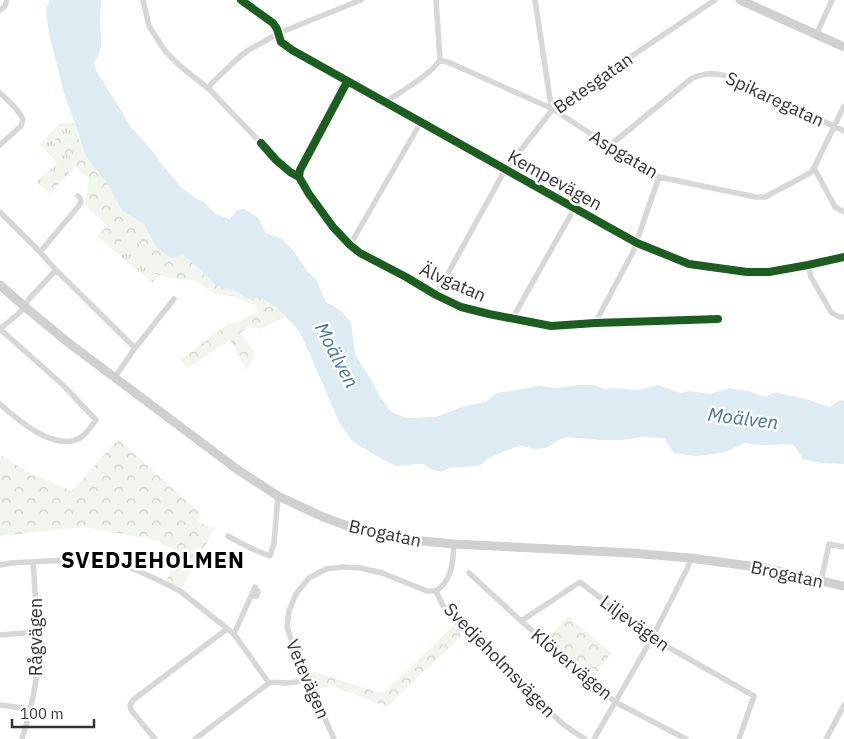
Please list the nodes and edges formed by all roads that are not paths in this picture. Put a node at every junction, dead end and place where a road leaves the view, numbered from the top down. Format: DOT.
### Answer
graph roads {
  1 [pos="142,0"];
  2 [pos="241,0"];
  3 [pos="361,0"];
  4 [pos="436,0"];
  5 [pos="535,0"];
  6 [pos="716,0"];
  7 [pos="740,0"];
  8 [pos="832,0"];
  9 [pos="353,1"];
  10 [pos="279,34"];
  11 [pos="816,35"];
  12 [pos="844,48"];
  13 [pos="440,60"];
  14 [pos="346,82"];
  15 [pos="208,89"];
  16 [pos="0,93"];
  17 [pos="384,102"];
  18 [pos="844,106"];
  19 [pos="553,109"];
  20 [pos="421,122"];
  21 [pos="833,126"];
  22 [pos="844,131"];
  23 [pos="261,143"];
  24 [pos="0,145"];
  25 [pos="609,146"];
  26 [pos="814,168"];
  27 [pos="505,170"];
  28 [pos="659,177"];
  29 [pos="78,196"];
  30 [pos="574,209"];
  31 [pos="0,212"];
  32 [pos="844,212"];
  33 [pos="637,243"];
  34 [pos="350,245"];
  35 [pos="40,252"];
  36 [pos="844,257"];
  37 [pos="808,266"];
  38 [pos="56,270"];
  39 [pos="0,285"];
  40 [pos="436,295"];
  41 [pos="174,299"];
  42 [pos="25,307"];
  43 [pos="844,317"];
  44 [pos="512,319"];
  45 [pos="718,319"];
  46 [pos="595,323"];
  47 [pos="0,329"];
  48 [pos="135,348"];
  49 [pos="114,378"];
  50 [pos="0,404"];
  51 [pos="278,496"];
  52 [pos="228,536"];
  53 [pos="454,544"];
  54 [pos="844,547"];
  55 [pos="690,558"];
  56 [pos="34,562"];
  57 [pos="0,565"];
  58 [pos="468,574"];
  59 [pos="821,581"];
  60 [pos="844,586"];
  61 [pos="436,591"];
  62 [pos="250,596"];
  63 [pos="521,621"];
  64 [pos="227,629"];
  65 [pos="36,632"];
  66 [pos="234,634"];
  67 [pos="0,635"];
  68 [pos="652,638"];
  69 [pos="308,680"];
  70 [pos="269,682"];
  71 [pos="615,702"];
  72 [pos="0,705"];
  73 [pos="844,705"];
  74 [pos="30,711"];
  75 [pos="22,739"];
  76 [pos="155,739"];
  77 [pos="195,739"];
  78 [pos="334,739"];
  79 [pos="585,739"];
  80 [pos="594,739"];
  81 [pos="686,739"];
  82 [pos="739,739"];
  83 [pos="826,739"];
  1 -- 15 [label="street"];
  2 -- 10 [label="street, Kempevägen"];
  3 -- 9 [label="street"];
  4 -- 13 [label="street"];
  5 -- 19 [label="street"];
  6 -- 19 [label="street, Betesgatan"];
  7 -- 11 [label="main road"];
  8 -- 11 [label="street"];
  9 -- 10 [label="street"];
  10 -- 14 [label="street, Kempevägen"];
  10 -- 15 [label="street"];
  11 -- 12 [label="main road"];
  13 -- 17 [label="street"];
  13 -- 19 [label="street, Aspgatan"];
  14 -- 17 [label="street, Kempevägen"];
  14 -- 34 [label="street, Älvgatan"];
  15 -- 23 [label="street"];
  16 -- 24 [label="street"];
  17 -- 20 [label="street, Kempevägen"];
  18 -- 21 [label="street"];
  19 -- 25 [label="street, Aspgatan"];
  19 -- 27 [label="street, Betesgatan"];
  20 -- 27 [label="street, Kempevägen"];
  20 -- 34 [label="street"];
  21 -- 22 [label="street, Spikaregatan"];
  21 -- 25 [label="street, Spikaregatan"];
  21 -- 26 [label="street"];
  25 -- 28 [label="street, Aspgatan"];
  26 -- 28 [label="street, Aspgatan"];
  26 -- 32 [label="street"];
  27 -- 30 [label="street, Kempevägen"];
  27 -- 40 [label="street, Betesgatan"];
  28 -- 33 [label="street"];
  29 -- 35 [label="street"];
  30 -- 33 [label="street, Kempevägen"];
  30 -- 44 [label="street"];
  31 -- 35 [label="street"];
  33 -- 37 [label="street, Kempevägen"];
  33 -- 46 [label="street"];
  34 -- 40 [label="street, Älvgatan"];
  35 -- 38 [label="street"];
  36 -- 37 [label="street, Kempevägen"];
  37 -- 43 [label="street"];
  38 -- 42 [label="street"];
  38 -- 48 [label="street"];
  39 -- 42 [label="main road, Brogatan"];
  40 -- 44 [label="street, Älvgatan"];
  41 -- 48 [label="street"];
  42 -- 47 [label="street"];
  42 -- 49 [label="main road, Brogatan"];
  44 -- 46 [label="street, Älvgatan"];
  45 -- 46 [label="street, Älvgatan"];
  47 -- 50 [label="street"];
  48 -- 49 [label="street"];
  49 -- 51 [label="main road, Brogatan"];
  51 -- 52 [label="street"];
  51 -- 53 [label="main road, Brogatan"];
  53 -- 55 [label="main road, Brogatan"];
  53 -- 61 [label="street, Svedjeholmsvägen"];
  54 -- 59 [label="street"];
  55 -- 59 [label="main road, Brogatan"];
  55 -- 68 [label="street"];
  56 -- 57 [label="street"];
  56 -- 64 [label="street"];
  56 -- 65 [label="street, Rågvägen"];
  58 -- 63 [label="street, Klövervägen"];
  59 -- 60 [label="main road, Brogatan"];
  61 -- 69 [label="street, Vetevägen"];
  61 -- 79 [label="street, Svedjeholmsvägen"];
  62 -- 66 [label="street"];
  63 -- 68 [label="street, Liljevägen"];
  63 -- 71 [label="street, Klövervägen"];
  64 -- 66 [label="street"];
  64 -- 76 [label="street"];
  65 -- 67 [label="street"];
  65 -- 74 [label="street, Rågvägen"];
  66 -- 70 [label="street"];
  68 -- 71 [label="street"];
  68 -- 82 [label="street, Liljevägen"];
  69 -- 70 [label="street"];
  69 -- 78 [label="street, Vetevägen"];
  70 -- 77 [label="street"];
  71 -- 80 [label="street"];
  71 -- 81 [label="street, Klövervägen"];
  72 -- 74 [label="street"];
  73 -- 83 [label="street"];
  74 -- 75 [label="street, Rågvägen"];
}
